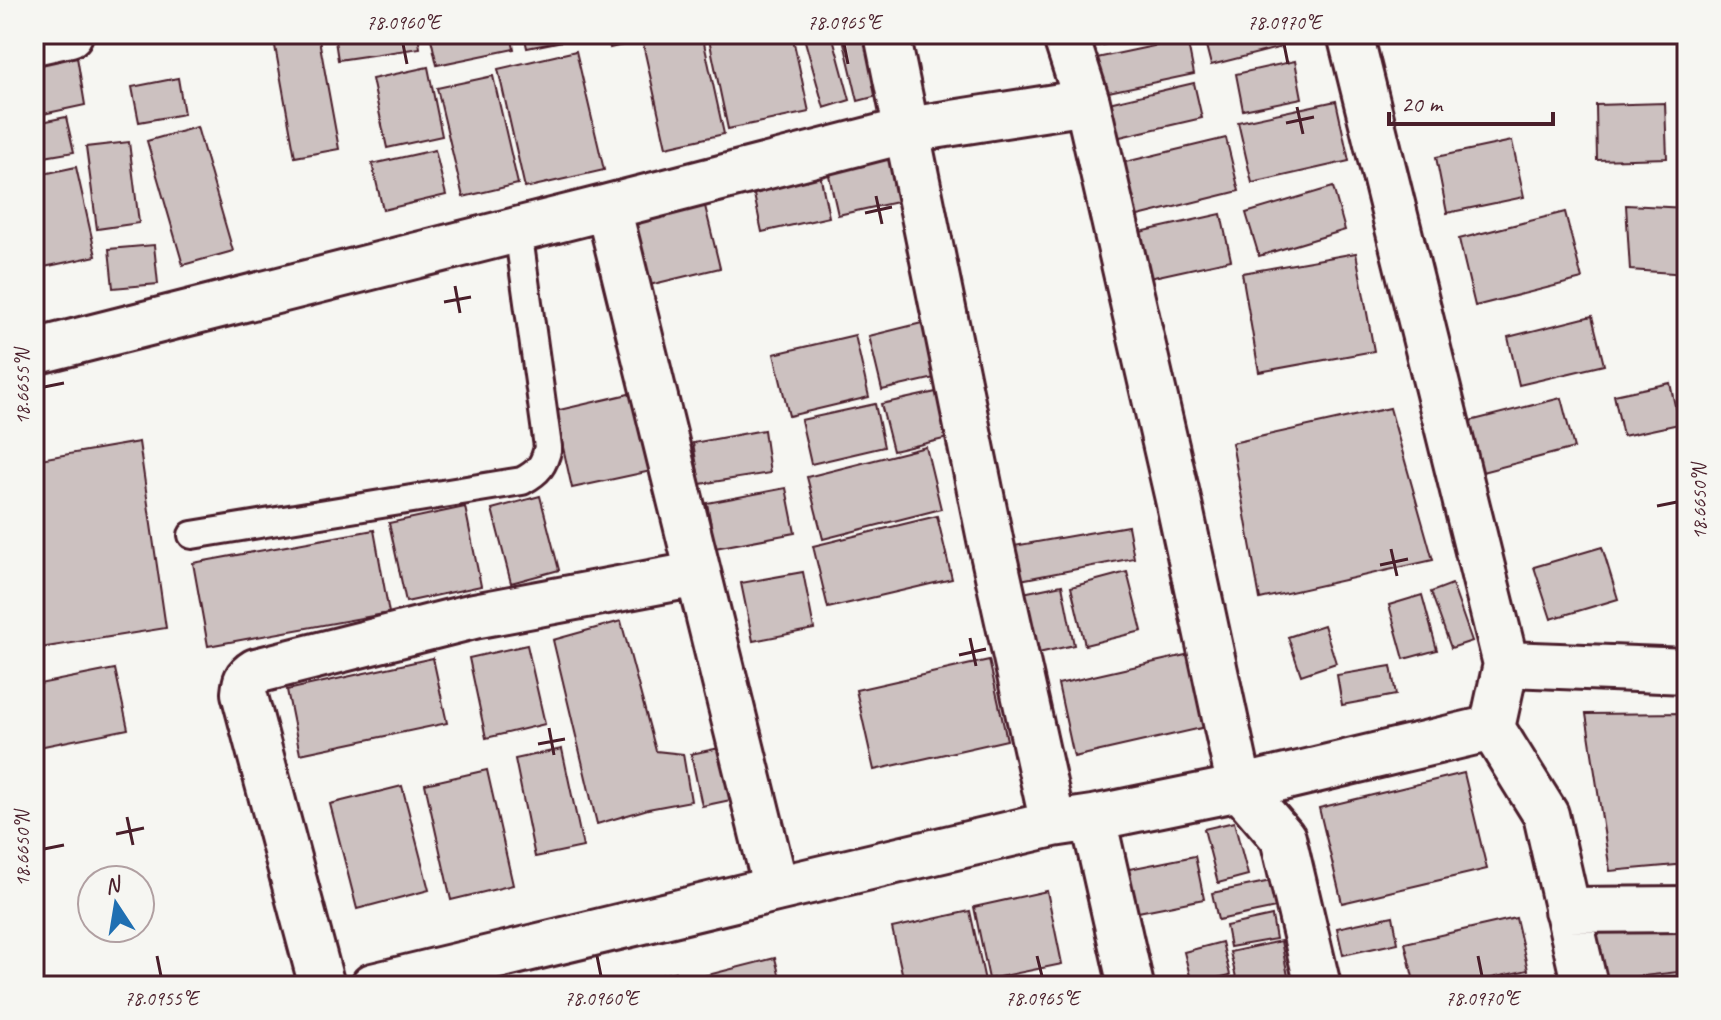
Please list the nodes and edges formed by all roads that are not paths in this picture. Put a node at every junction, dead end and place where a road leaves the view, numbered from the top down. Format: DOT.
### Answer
graph roads {
  1 [pos="70,34"];
  2 [pos="887,34"];
  3 [pos="1065,34"];
  4 [pos="1350,34"];
  5 [pos="34,42"];
  6 [pos="1087,102"];
  7 [pos="908,130"];
  8 [pos="608,207"];
  9 [pos="518,230"];
  10 [pos="34,352"];
  11 [pos="192,535"];
  12 [pos="698,574"];
  13 [pos="1506,664"];
  14 [pos="1687,671"];
  15 [pos="1492,728"];
  16 [pos="1240,788"];
  17 [pos="1073,821"];
  18 [pos="776,889"];
  19 [pos="1687,909"];
  20 [pos="1567,910"];
  21 [pos="322,986"];
  22 [pos="373,986"];
  23 [pos="1131,986"];
  24 [pos="1318,986"];
  25 [pos="1585,986"];
  1 -- 5 [label="street"];
  2 -- 7 [label="street"];
  3 -- 6 [label="street"];
  4 -- 13 [label="street"];
  6 -- 7 [label="street"];
  6 -- 16 [label="street"];
  7 -- 8 [label="street"];
  7 -- 17 [label="street"];
  8 -- 9 [label="street"];
  8 -- 12 [label="street"];
  9 -- 10 [label="street"];
  9 -- 11 [label="lane"];
  12 -- 18 [label="street"];
  12 -- 21 [label="street"];
  13 -- 14 [label="street"];
  13 -- 15 [label="street"];
  15 -- 16 [label="street"];
  15 -- 20 [label="street"];
  16 -- 17 [label="street"];
  16 -- 24 [label="street"];
  17 -- 18 [label="street"];
  17 -- 23 [label="street"];
  18 -- 22 [label="street"];
  19 -- 20 [label="street"];
  20 -- 25 [label="street"];
}
